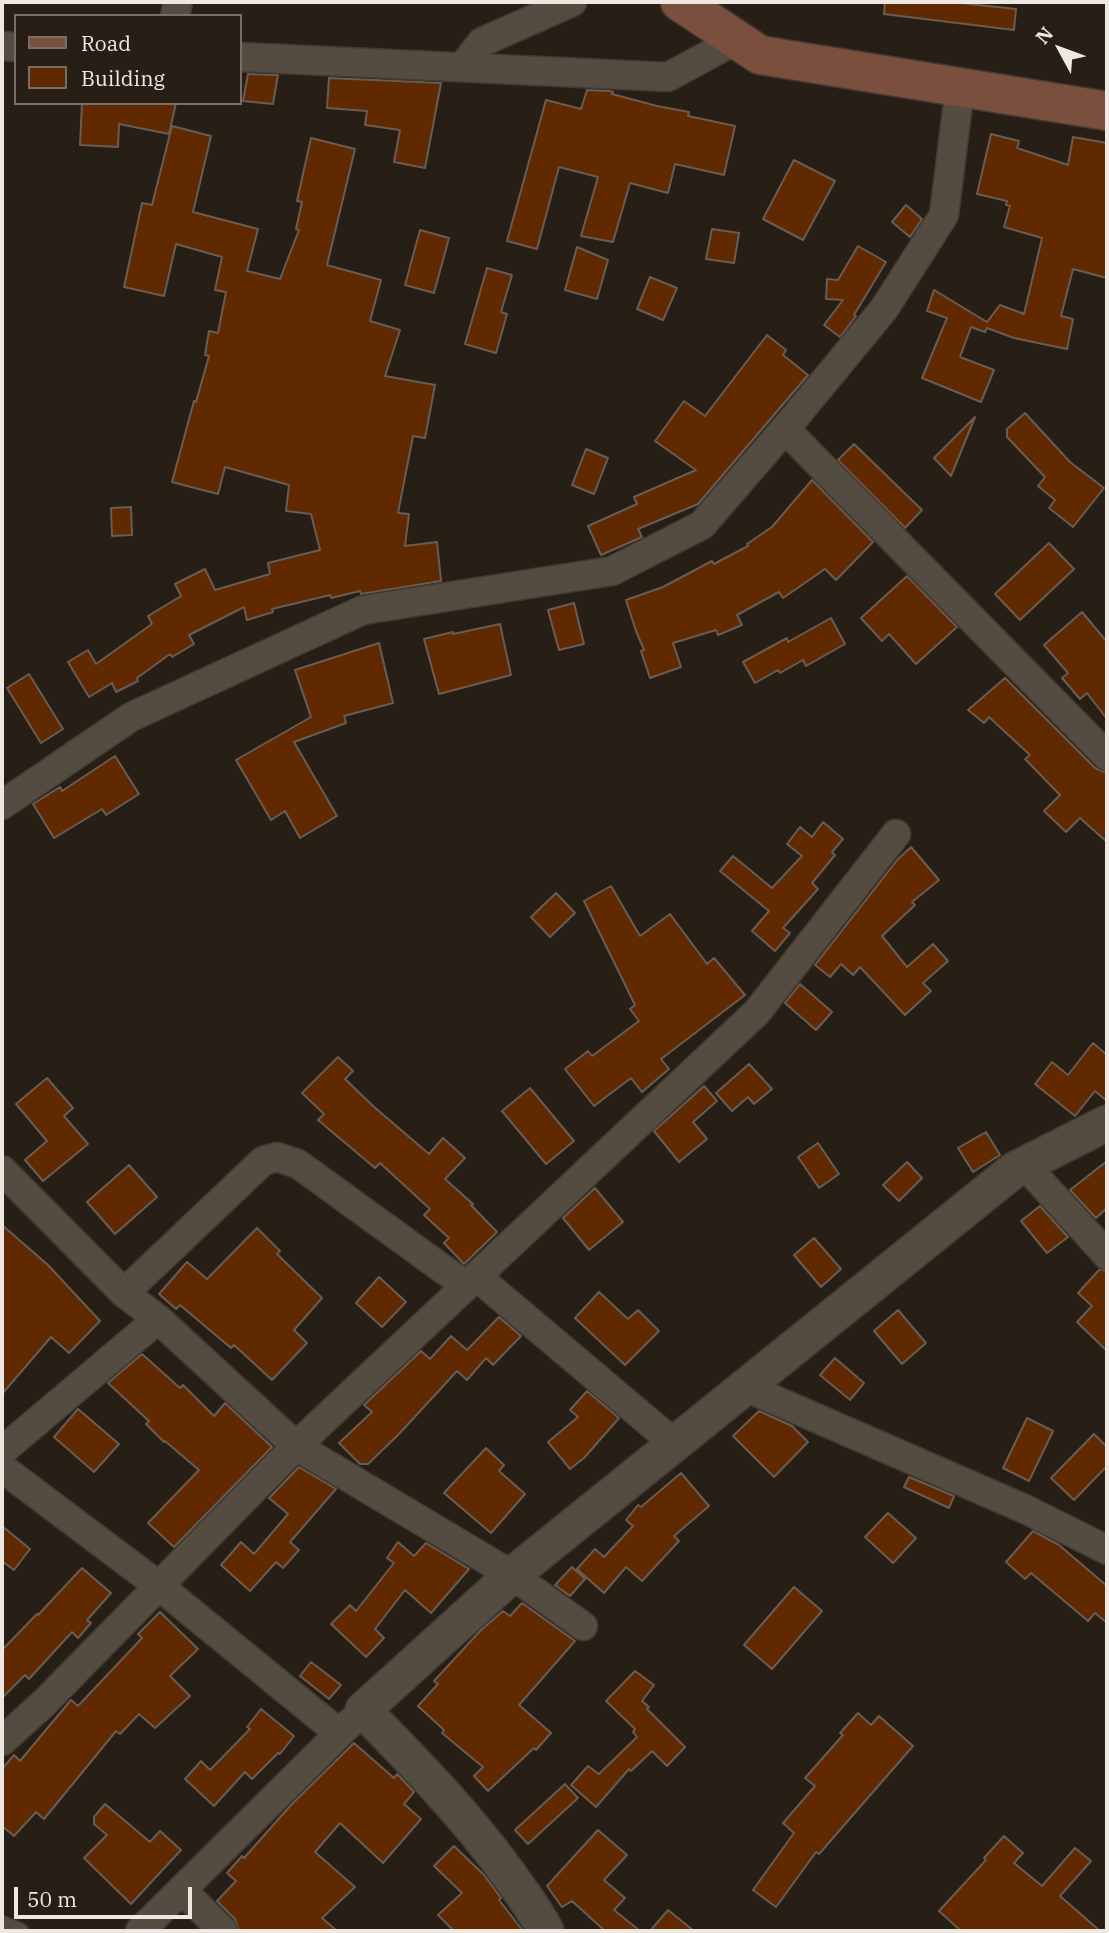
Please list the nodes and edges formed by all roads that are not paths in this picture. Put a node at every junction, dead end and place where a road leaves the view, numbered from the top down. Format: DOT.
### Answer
graph roads {
  1 [pos="572,2"];
  2 [pos="680,2"];
  3 [pos="736,40"];
  4 [pos="242,57"];
  5 [pos="462,67"];
  6 [pos="960,87"];
  7 [pos="1107,111"];
  8 [pos="785,429"];
  9 [pos="1107,756"];
  10 [pos="2,805"];
  11 [pos="896,834"];
  12 [pos="1107,1123"];
  13 [pos="1025,1165"];
  14 [pos="2,1170"];
  15 [pos="1107,1255"];
  16 [pos="471,1280"];
  17 [pos="124,1293"];
  18 [pos="158,1319"];
  19 [pos="745,1387"];
  20 [pos="675,1444"];
  21 [pos="296,1446"];
  22 [pos="2,1451"];
  23 [pos="2,1468"];
  24 [pos="1107,1550"];
  25 [pos="512,1575"];
  26 [pos="159,1586"];
  27 [pos="583,1626"];
  28 [pos="351,1722"];
  29 [pos="2,1741"];
  30 [pos="181,1890"];
  31 [pos="2,1923"];
  32 [pos="21,1931"];
  33 [pos="140,1931"];
  34 [pos="223,1931"];
  35 [pos="546,1931"];
  1 -- 5 [label="street"];
  2 -- 3 [label="main road"];
  3 -- 5 [label="street"];
  3 -- 6 [label="main road"];
  4 -- 5 [label="street"];
  6 -- 7 [label="main road"];
  6 -- 8 [label="street"];
  8 -- 9 [label="street"];
  8 -- 10 [label="street"];
  11 -- 16 [label="street"];
  12 -- 13 [label="street"];
  13 -- 15 [label="street"];
  13 -- 19 [label="street"];
  14 -- 17 [label="street"];
  16 -- 17 [label="street"];
  16 -- 20 [label="street"];
  16 -- 21 [label="street"];
  17 -- 18 [label="street"];
  18 -- 21 [label="street"];
  18 -- 22 [label="street"];
  19 -- 20 [label="street"];
  19 -- 24 [label="street"];
  20 -- 25 [label="street"];
  21 -- 25 [label="street"];
  21 -- 26 [label="street"];
  23 -- 26 [label="street"];
  25 -- 27 [label="street"];
  25 -- 28 [label="street"];
  26 -- 28 [label="street"];
  26 -- 29 [label="street"];
  28 -- 30 [label="street"];
  28 -- 35 [label="street"];
  30 -- 33 [label="street"];
  30 -- 34 [label="street"];
  31 -- 32 [label="lane"];
}
